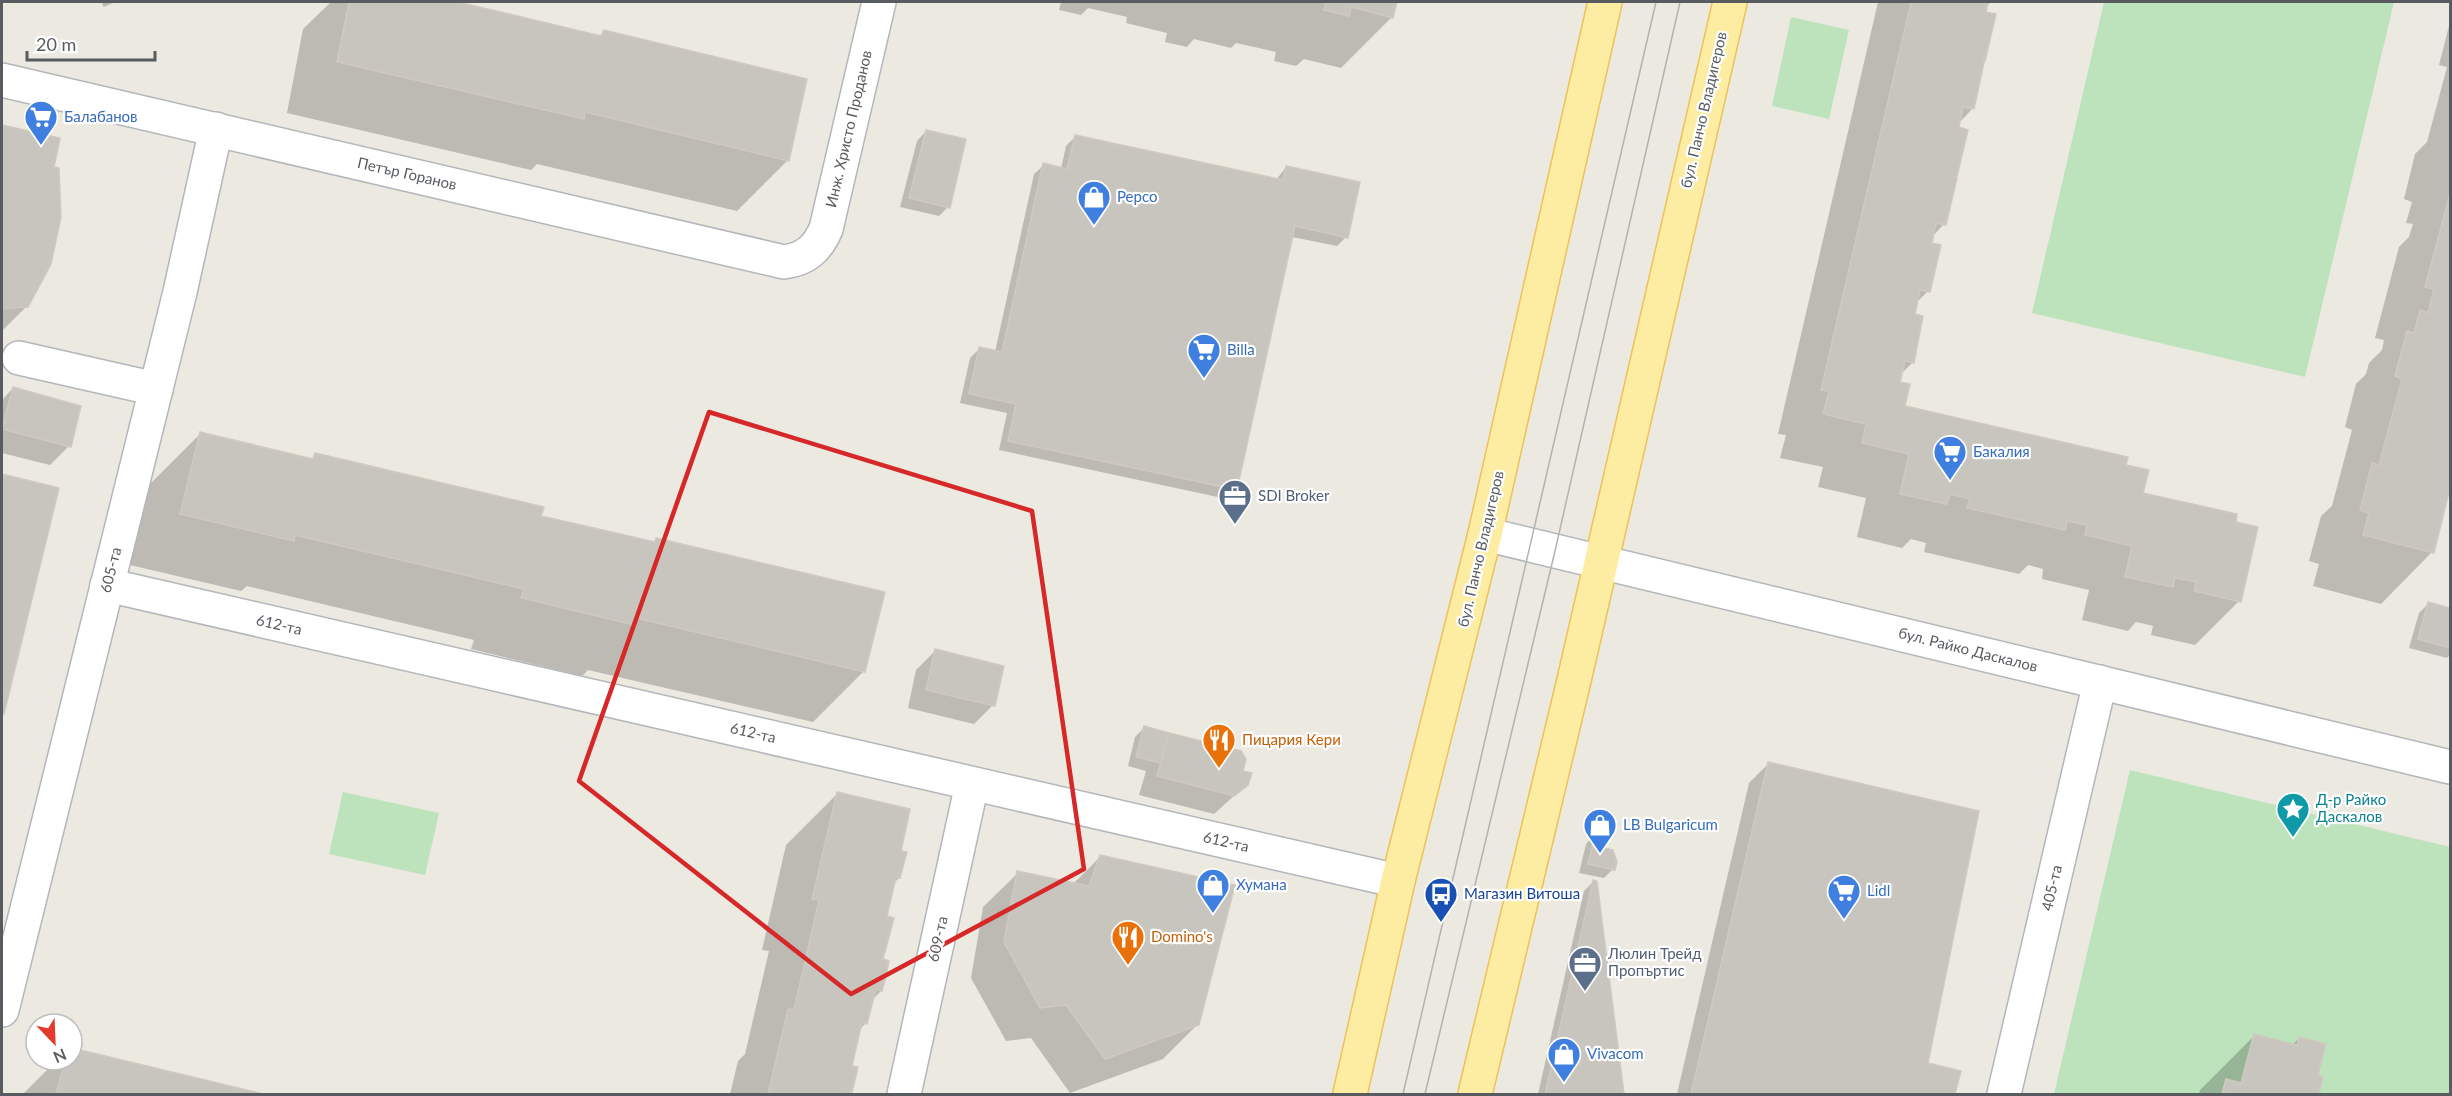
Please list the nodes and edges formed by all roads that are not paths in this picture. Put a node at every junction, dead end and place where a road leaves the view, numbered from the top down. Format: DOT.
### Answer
graph roads {
  1 [pos="879,2"];
  2 [pos="1605,2"];
  3 [pos="1730,2"];
  4 [pos="2,80"];
  5 [pos="216,129"];
  6 [pos="810,253"];
  7 [pos="19,358"];
  8 [pos="156,389"];
  9 [pos="1485,534"];
  10 [pos="1600,561"];
  11 [pos="107,585"];
  12 [pos="2100,682"];
  13 [pos="2451,767"];
  14 [pos="972,784"];
  15 [pos="1398,881"];
  16 [pos="2,1010"];
  17 [pos="904,1095"];
  18 [pos="1350,1095"];
  19 [pos="1475,1095"];
  20 [pos="2004,1095"];
  1 -- 6 [label="street, Инж. Христо Проданов"];
  2 -- 9 [label="main road, бул. Панчо Владигеров"];
  3 -- 10 [label="main road, бул. Панчо Владигеров"];
  4 -- 5 [label="street, Петър Горанов"];
  5 -- 6 [label="street, Петър Горанов"];
  5 -- 8 [label="street, 605-та"];
  7 -- 8 [label="street"];
  8 -- 11 [label="street, 605-та"];
  9 -- 10 [label="street, бул. Райко Даскалов"];
  9 -- 15 [label="main road, бул. Панчо Владигеров"];
  10 -- 12 [label="street, бул. Райко Даскалов"];
  10 -- 19 [label="main road, бул. Панчо Владигеров"];
  11 -- 14 [label="street, 612-та"];
  11 -- 16 [label="street, 605-та"];
  12 -- 13 [label="street, бул. Райко Даскалов"];
  12 -- 20 [label="street, 405-та"];
  14 -- 15 [label="street, 612-та"];
  14 -- 17 [label="street, 609-та"];
  15 -- 18 [label="main road, бул. Панчо Владигеров"];
}
